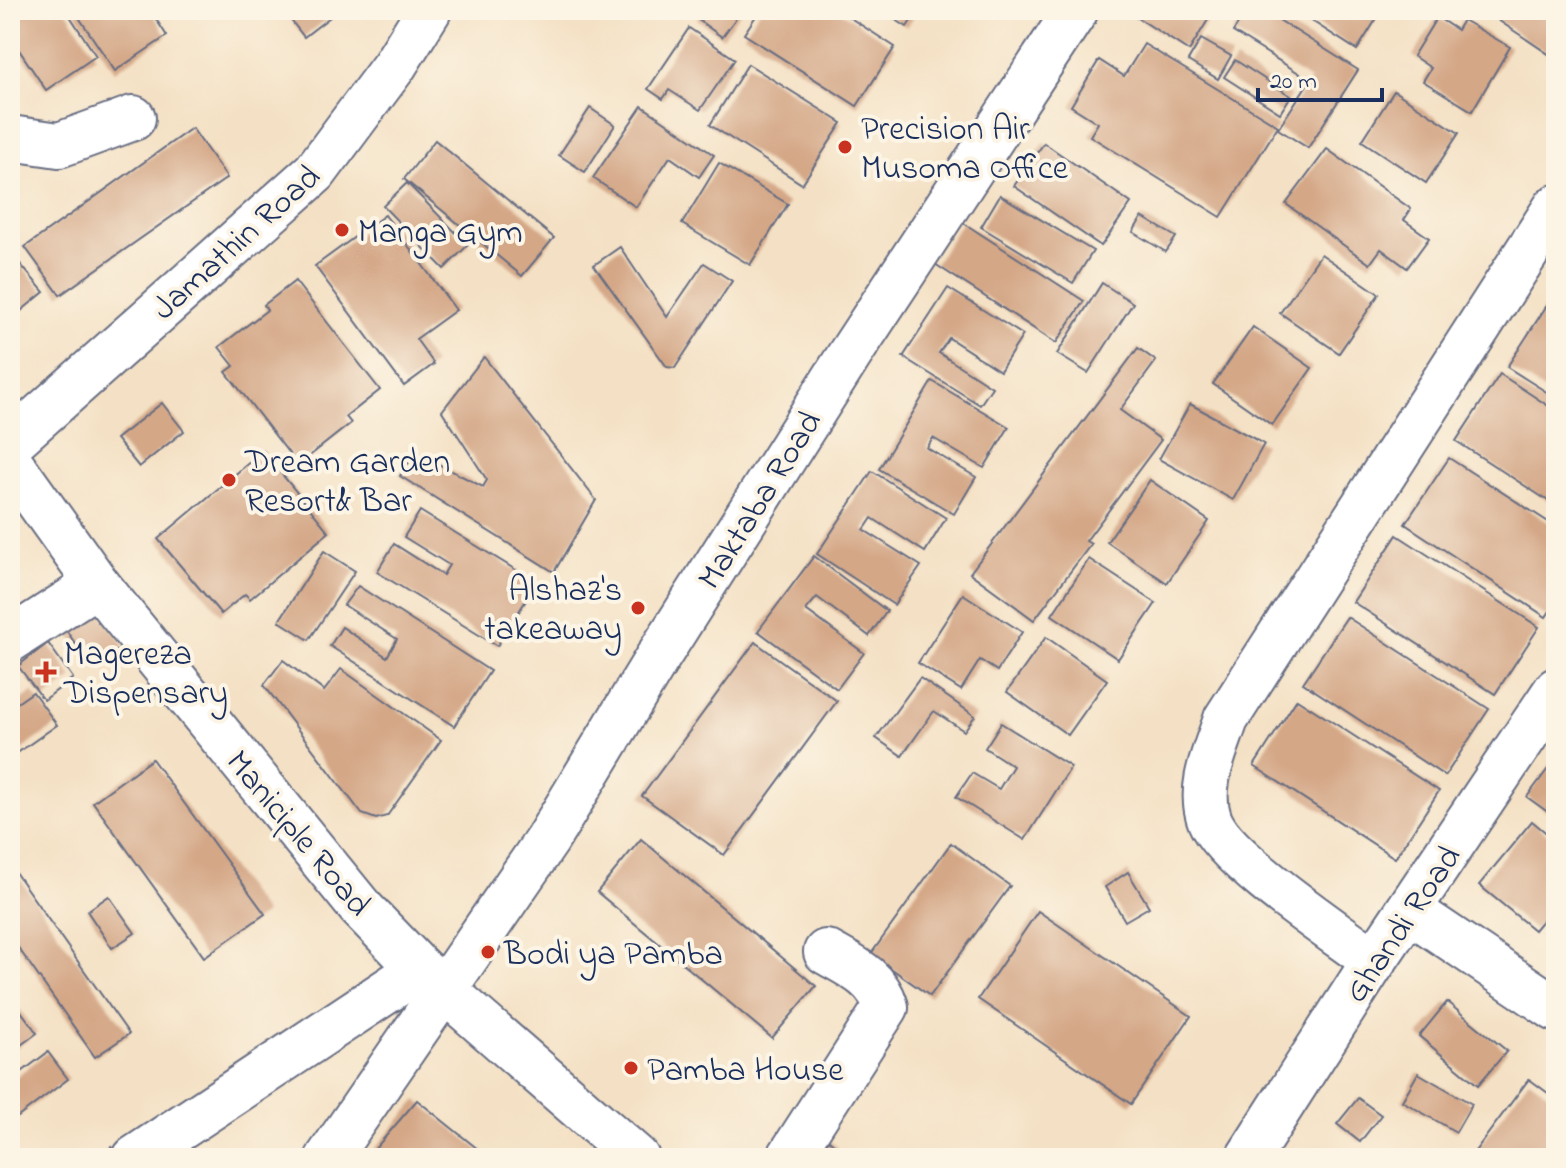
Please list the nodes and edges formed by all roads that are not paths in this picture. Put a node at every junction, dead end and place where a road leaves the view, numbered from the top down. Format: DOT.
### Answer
graph roads {
  1 [pos="429,10"];
  2 [pos="1076,10"];
  3 [pos="133,118"];
  4 [pos="10,138"];
  5 [pos="1556,207"];
  6 [pos="10,443"];
  7 [pos="10,462"];
  8 [pos="97,584"];
  9 [pos="10,640"];
  10 [pos="1556,690"];
  11 [pos="1409,910"];
  12 [pos="826,952"];
  13 [pos="1374,961"];
  14 [pos="433,980"];
  15 [pos="1556,1009"];
  16 [pos="135,1158"];
  17 [pos="328,1158"];
  18 [pos="637,1158"];
  19 [pos="789,1158"];
  20 [pos="1248,1158"];
  1 -- 6 [label="street, Jamathin Road"];
  2 -- 14 [label="street, Maktaba Road"];
  3 -- 4 [label="street"];
  5 -- 13 [label="street"];
  7 -- 8 [label="street, Maniciple Road"];
  8 -- 9 [label="street"];
  8 -- 14 [label="street, Maniciple Road"];
  10 -- 11 [label="street, Ghandi Road"];
  11 -- 13 [label="street, Ghandi Road"];
  11 -- 15 [label="street"];
  12 -- 19 [label="street"];
  13 -- 20 [label="street, Ghandi Road"];
  14 -- 16 [label="street"];
  14 -- 17 [label="street, Maktaba Road"];
  14 -- 18 [label="street, Maniciple Road"];
}
